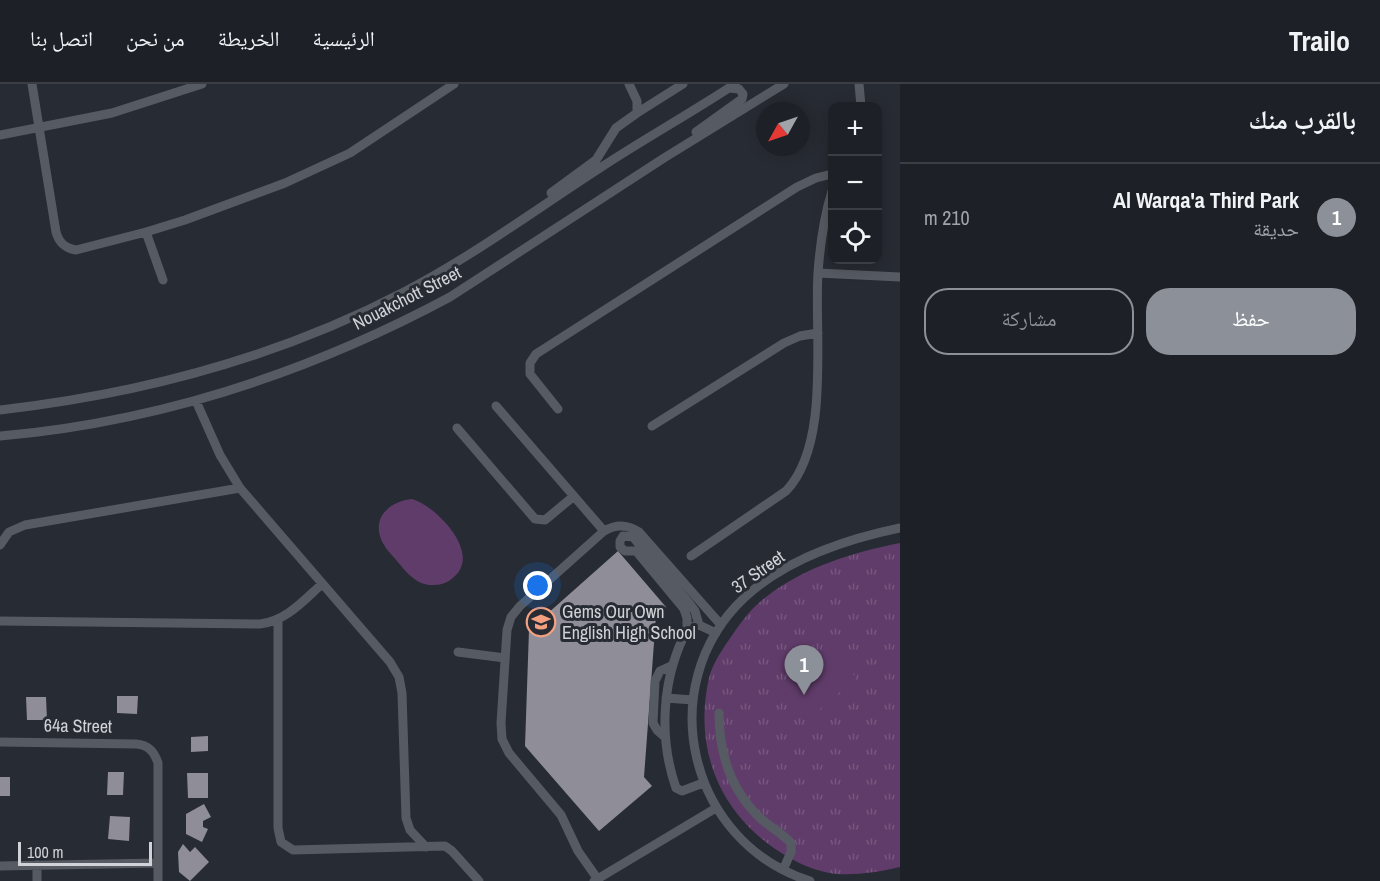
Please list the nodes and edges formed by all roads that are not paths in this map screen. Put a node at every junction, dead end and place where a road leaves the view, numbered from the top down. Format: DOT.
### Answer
graph roads {
  1 [pos="32,84"];
  2 [pos="202,84"];
  3 [pos="454,84"];
  4 [pos="628,84"];
  5 [pos="683,84"];
  6 [pos="784,84"];
  7 [pos="859,84"];
  8 [pos="732,86"];
  9 [pos="861,102"];
  10 [pos="637,113"];
  11 [pos="39,129"];
  12 [pos="0,135"];
  13 [pos="664,158"];
  14 [pos="828,175"];
  15 [pos="828,209"];
  16 [pos="146,232"];
  17 [pos="818,273"];
  18 [pos="900,277"];
  19 [pos="430,278"];
  20 [pos="163,280"];
  21 [pos="818,333"];
  22 [pos="196,401"];
  23 [pos="496,406"];
  24 [pos="558,409"];
  25 [pos="0,410"];
  26 [pos="652,426"];
  27 [pos="457,428"];
  28 [pos="0,436"];
  29 [pos="240,488"];
  30 [pos="574,496"];
  31 [pos="900,528"];
  32 [pos="604,531"];
  33 [pos="0,545"];
  34 [pos="691,556"];
  35 [pos="322,584"];
  36 [pos="278,620"];
  37 [pos="0,621"];
  38 [pos="699,625"];
  39 [pos="719,629"];
  40 [pos="687,631"];
  41 [pos="458,652"];
  42 [pos="505,658"];
  43 [pos="673,665"];
  44 [pos="666,699"];
  45 [pos="693,700"];
  46 [pos="719,713"];
  47 [pos="665,737"];
  48 [pos="0,742"];
  49 [pos="703,783"];
  50 [pos="716,808"];
  51 [pos="426,847"];
  52 [pos="158,863"];
  53 [pos="36,865"];
  54 [pos="0,866"];
  55 [pos="783,870"];
  56 [pos="600,879"];
  57 [pos="37,881"];
  58 [pos="158,881"];
  59 [pos="479,881"];
  60 [pos="810,881"];
  1 -- 11 [label="street"];
  2 -- 11 [label="street"];
  3 -- 16 [label="street"];
  4 -- 10 [label="street"];
  5 -- 10 [label="street"];
  6 -- 13 [label="street, Nouakchott Street"];
  7 -- 9 [label="street"];
  8 -- 13 [label="street"];
  8 -- 19 [label="street, Nouakchott Street"];
  10 -- 19 [label="street"];
  11 -- 12 [label="street"];
  11 -- 16 [label="street"];
  13 -- 22 [label="street, Nouakchott Street"];
  14 -- 24 [label="street"];
  15 -- 17 [label="street"];
  16 -- 20 [label="street"];
  17 -- 18 [label="street"];
  17 -- 21 [label="street"];
  19 -- 25 [label="street, Nouakchott Street"];
  21 -- 26 [label="street"];
  21 -- 34 [label="street"];
  22 -- 28 [label="street, Nouakchott Street"];
  22 -- 29 [label="street"];
  23 -- 30 [label="street"];
  27 -- 30 [label="street"];
  29 -- 33 [label="street"];
  29 -- 35 [label="street"];
  30 -- 32 [label="street"];
  31 -- 39 [label="street, 37 Street"];
  32 -- 39 [label="street"];
  32 -- 42 [label="street"];
  35 -- 36 [label="street"];
  35 -- 51 [label="street"];
  36 -- 37 [label="street"];
  36 -- 51 [label="street"];
  38 -- 39 [label="street"];
  38 -- 40 [label="street"];
  38 -- 40 [label="street"];
  39 -- 45 [label="street, 37 Street"];
  40 -- 43 [label="street"];
  41 -- 42 [label="street"];
  42 -- 56 [label="street"];
  43 -- 44 [label="street"];
  43 -- 47 [label="street"];
  44 -- 45 [label="street"];
  44 -- 47 [label="street"];
  45 -- 49 [label="street, 37 Street"];
  46 -- 55 [label="street"];
  47 -- 49 [label="street"];
  48 -- 52 [label="street, 64a Street"];
  49 -- 50 [label="street, 37 Street"];
  50 -- 55 [label="street, 37 Street"];
  50 -- 56 [label="street"];
  51 -- 59 [label="street"];
  52 -- 53 [label="street"];
  52 -- 58 [label="street"];
  53 -- 54 [label="street"];
  53 -- 57 [label="street"];
  55 -- 60 [label="street, 37 Street"];
}
